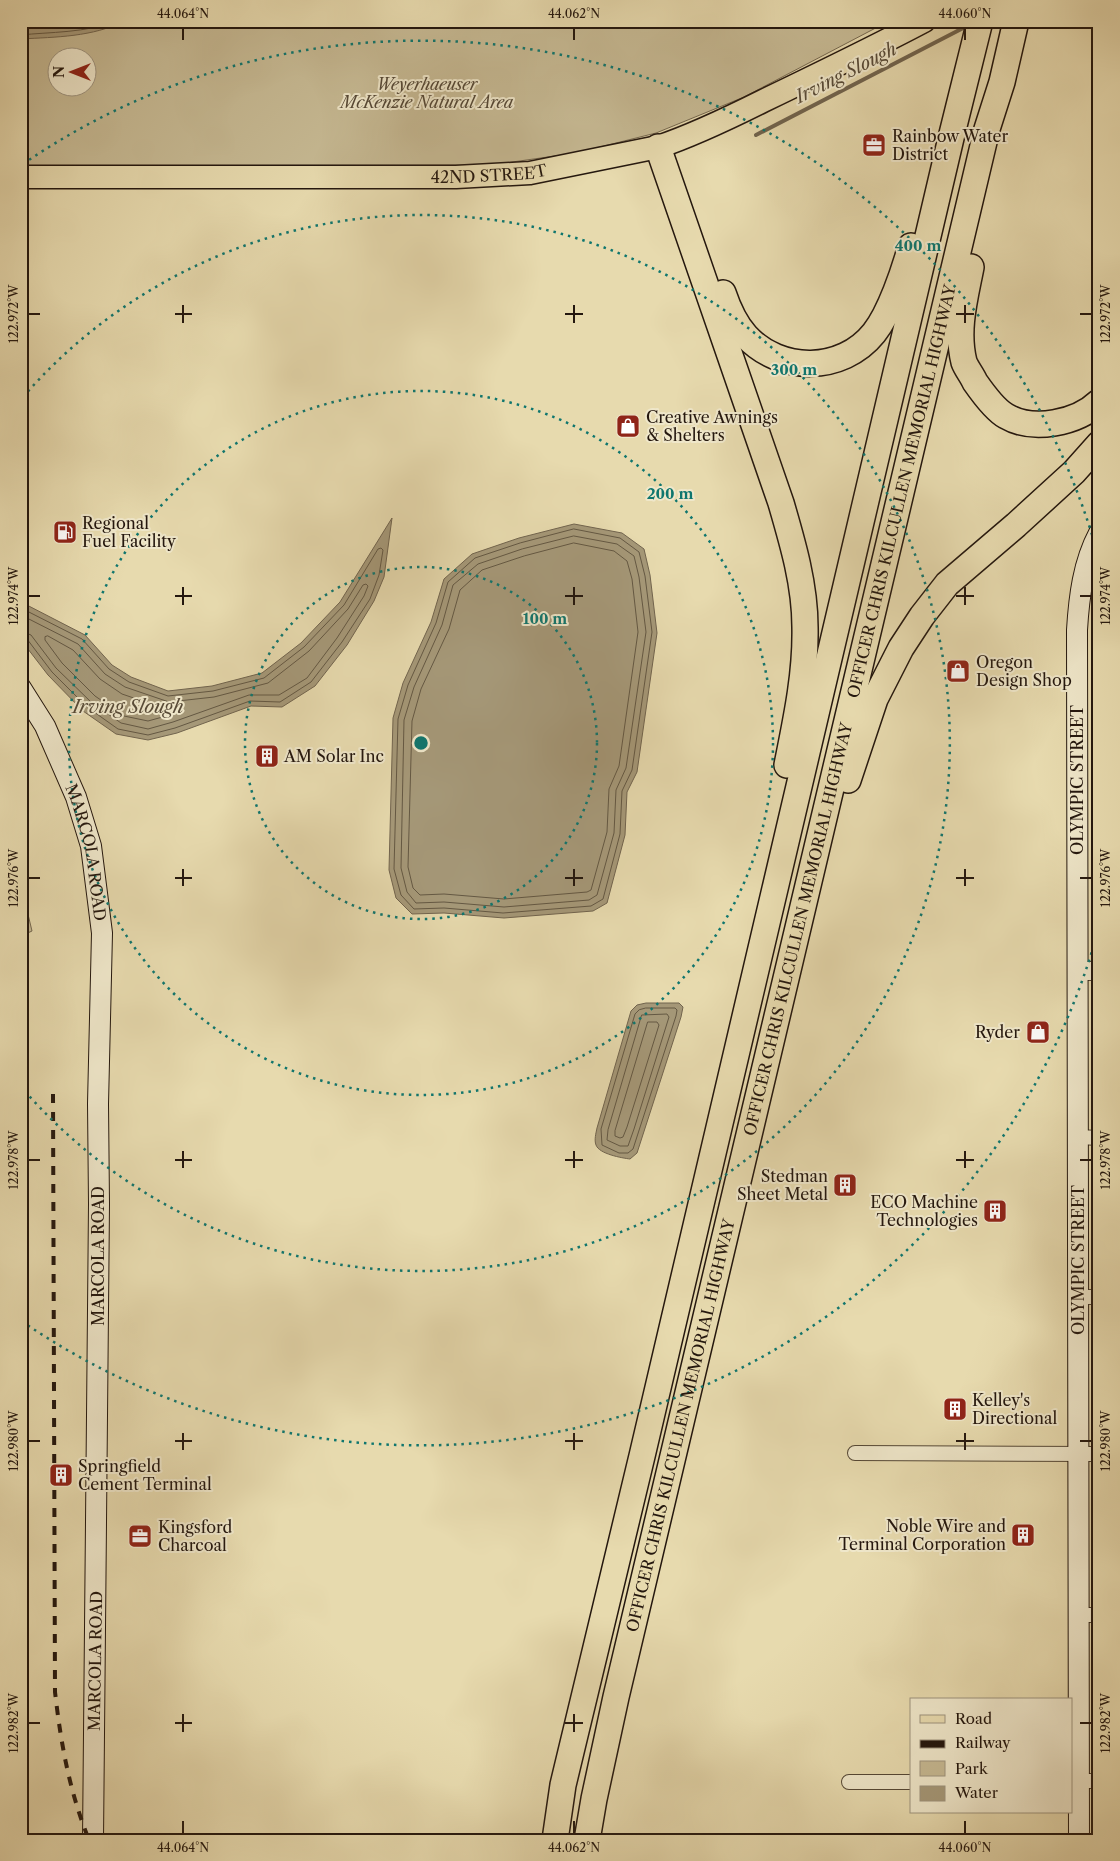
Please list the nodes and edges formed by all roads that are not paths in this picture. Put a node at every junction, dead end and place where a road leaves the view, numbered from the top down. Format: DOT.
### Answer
graph roads {
  1 [pos="924,21"];
  2 [pos="980,21"];
  3 [pos="1014,32"];
  4 [pos="1002,82"];
  5 [pos="951,138"];
  6 [pos="665,145"];
  7 [pos="21,177"];
  8 [pos="1099,402"];
  9 [pos="1099,444"];
  10 [pos="1099,533"];
  11 [pos="21,688"];
  12 [pos="795,940"];
  13 [pos="1078,971"];
  14 [pos="1099,971"];
  15 [pos="754,978"];
  16 [pos="1078,1137"];
  17 [pos="1099,1138"];
  18 [pos="1078,1297"];
  19 [pos="1099,1297"];
  20 [pos="855,1453"];
  21 [pos="1078,1454"];
  22 [pos="1099,1454"];
  23 [pos="1078,1615"];
  24 [pos="1099,1616"];
  25 [pos="1083,1781"];
  26 [pos="849,1782"];
  27 [pos="910,1782"];
  28 [pos="93,1840"];
  29 [pos="555,1840"];
  30 [pos="588,1840"];
  31 [pos="1079,1840"];
  1 -- 6 [label="main road, 42ND STREET"];
  2 -- 5 [label="highway, OFFICER CHRIS KILCULLEN MEMORIAL HIGHWAY"];
  3 -- 4 [label="highway, OFFICER CHRIS KILCULLEN MEMORIAL HIGHWAY"];
  4 -- 8 [label="highway"];
  4 -- 12 [label="highway, OFFICER CHRIS KILCULLEN MEMORIAL HIGHWAY"];
  5 -- 6 [label="highway"];
  5 -- 15 [label="highway, OFFICER CHRIS KILCULLEN MEMORIAL HIGHWAY"];
  6 -- 7 [label="main road, 42ND STREET"];
  6 -- 15 [label="highway"];
  9 -- 12 [label="highway"];
  10 -- 13 [label="main road, OLYMPIC STREET"];
  11 -- 28 [label="main road, MARCOLA ROAD"];
  12 -- 30 [label="highway, OFFICER CHRIS KILCULLEN MEMORIAL HIGHWAY"];
  13 -- 14 [label="street"];
  13 -- 16 [label="main road, OLYMPIC STREET"];
  15 -- 29 [label="highway, OFFICER CHRIS KILCULLEN MEMORIAL HIGHWAY"];
  16 -- 17 [label="street"];
  16 -- 18 [label="main road, OLYMPIC STREET"];
  18 -- 19 [label="street"];
  18 -- 21 [label="main road, OLYMPIC STREET"];
  20 -- 21 [label="street"];
  21 -- 22 [label="street"];
  21 -- 23 [label="main road, OLYMPIC STREET"];
  23 -- 24 [label="street"];
  23 -- 25 [label="main road, OLYMPIC STREET"];
  25 -- 31 [label="main road, OLYMPIC STREET"];
  26 -- 27 [label="street"];
}
